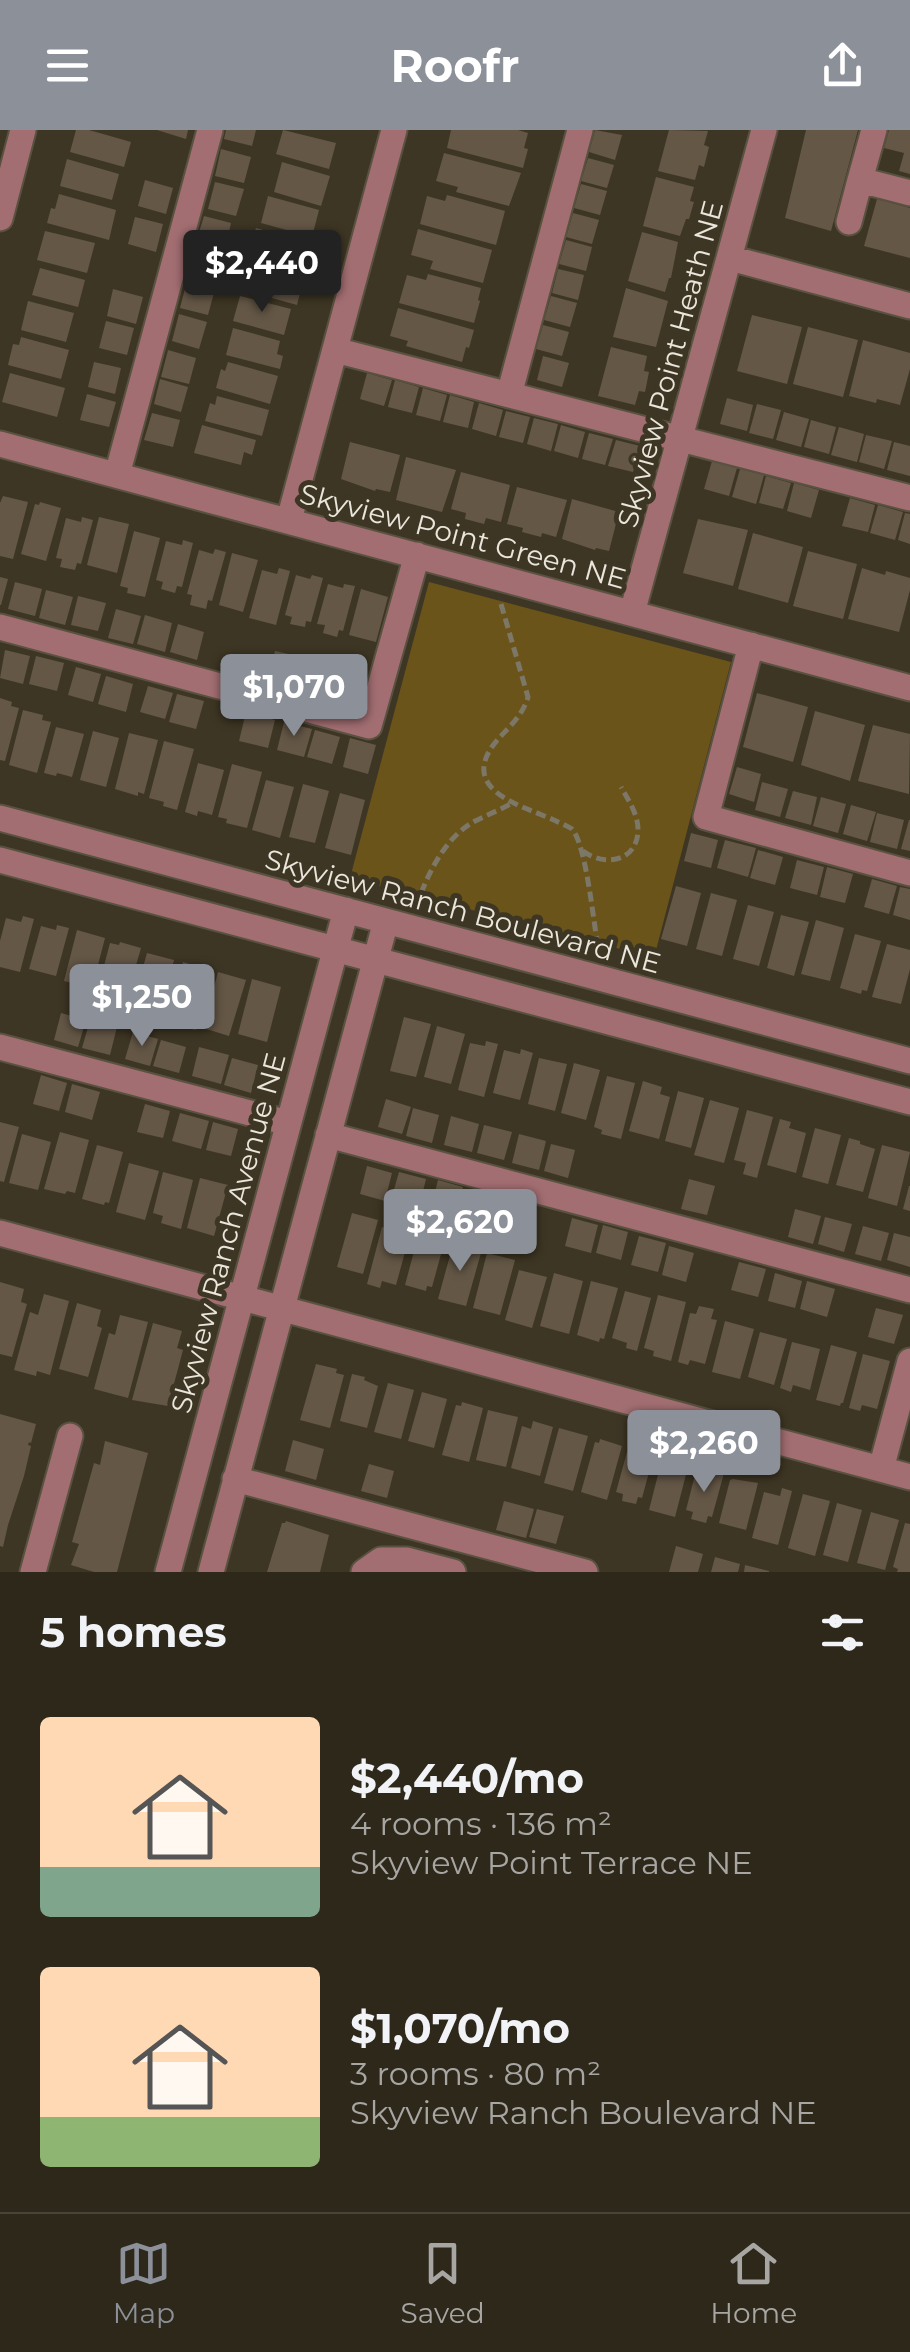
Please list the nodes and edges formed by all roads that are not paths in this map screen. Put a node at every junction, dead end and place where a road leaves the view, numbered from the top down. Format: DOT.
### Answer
graph roads {
  1 [pos="23,130"];
  2 [pos="210,130"];
  3 [pos="394,130"];
  4 [pos="580,130"];
  5 [pos="764,130"];
  6 [pos="874,130"];
  7 [pos="860,180"];
  8 [pos="910,192"];
  9 [pos="0,218"];
  10 [pos="849,222"];
  11 [pos="730,258"];
  12 [pos="910,306"];
  13 [pos="335,350"];
  14 [pos="509,395"];
  15 [pos="680,439"];
  16 [pos="0,444"];
  17 [pos="117,476"];
  18 [pos="910,498"];
  19 [pos="290,520"];
  20 [pos="417,555"];
  21 [pos="632,613"];
  22 [pos="0,627"];
  23 [pos="751,646"];
  24 [pos="910,688"];
  25 [pos="0,818"];
  26 [pos="0,860"];
  27 [pos="910,873"];
  28 [pos="346,910"];
  29 [pos="386,921"];
  30 [pos="334,949"];
  31 [pos="375,960"];
  32 [pos="0,1047"];
  33 [pos="910,1061"];
  34 [pos="910,1102"];
  35 [pos="288,1123"];
  36 [pos="328,1134"];
  37 [pos="0,1234"];
  38 [pos="910,1290"];
  39 [pos="241,1298"];
  40 [pos="280,1309"];
  41 [pos="910,1361"];
  42 [pos="70,1436"];
  43 [pos="881,1469"];
  44 [pos="910,1477"];
  45 [pos="236,1479"];
  46 [pos="33,1572"];
  47 [pos="168,1572"];
  48 [pos="210,1572"];
  49 [pos="364,1572"];
  50 [pos="452,1572"];
  51 [pos="585,1572"];
  1 -- 9 [label="street"];
  2 -- 17 [label="street"];
  3 -- 13 [label="street"];
  4 -- 14 [label="street"];
  5 -- 11 [label="street, Skyview Point Heath NE"];
  6 -- 7 [label="street"];
  7 -- 8 [label="street"];
  7 -- 10 [label="street"];
  11 -- 12 [label="street"];
  11 -- 15 [label="street, Skyview Point Heath NE"];
  13 -- 14 [label="street"];
  13 -- 19 [label="street"];
  14 -- 15 [label="street"];
  15 -- 18 [label="street"];
  15 -- 21 [label="street, Skyview Point Heath NE"];
  16 -- 17 [label="street, Skyview Point Green NE"];
  17 -- 19 [label="street, Skyview Point Green NE"];
  19 -- 20 [label="street, Skyview Point Green NE"];
  20 -- 21 [label="street, Skyview Point Green NE"];
  20 -- 22 [label="street"];
  21 -- 23 [label="street, Skyview Point Green NE"];
  23 -- 24 [label="street, Skyview Point Green NE"];
  23 -- 27 [label="street"];
  25 -- 28 [label="street, Skyview Ranch Boulevard NE"];
  26 -- 30 [label="street"];
  28 -- 29 [label="street, Skyview Ranch Boulevard NE"];
  28 -- 30 [label="street, Skyview Ranch Avenue NE"];
  29 -- 31 [label="street"];
  29 -- 33 [label="street, Skyview Ranch Boulevard NE"];
  30 -- 31 [label="street"];
  30 -- 35 [label="street, Skyview Ranch Avenue NE"];
  31 -- 34 [label="street"];
  31 -- 36 [label="street"];
  32 -- 35 [label="street"];
  35 -- 39 [label="street, Skyview Ranch Avenue NE"];
  36 -- 38 [label="street"];
  36 -- 40 [label="street"];
  37 -- 39 [label="street"];
  39 -- 40 [label="street"];
  39 -- 47 [label="street, Skyview Ranch Avenue NE"];
  40 -- 43 [label="street"];
  40 -- 45 [label="street"];
  41 -- 43 [label="street"];
  42 -- 46 [label="street"];
  43 -- 44 [label="street"];
  45 -- 48 [label="street"];
  45 -- 51 [label="street"];
  49 -- 50 [label="street"];
}
